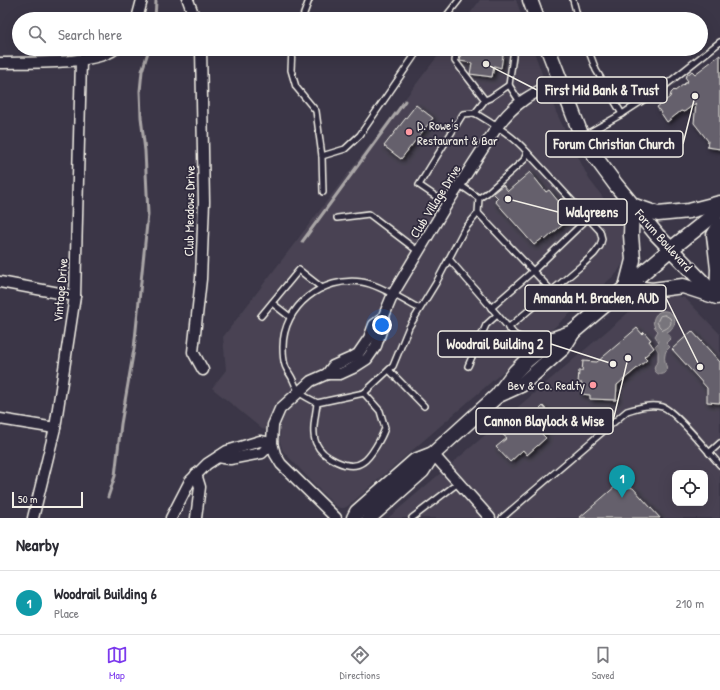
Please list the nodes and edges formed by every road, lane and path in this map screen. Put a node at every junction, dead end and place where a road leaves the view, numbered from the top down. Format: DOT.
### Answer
graph roads {
  1 [pos="142,0"];
  2 [pos="188,0"];
  3 [pos="309,0"];
  4 [pos="459,0"];
  5 [pos="530,0"];
  6 [pos="573,0"];
  7 [pos="139,12"];
  8 [pos="192,12"];
  9 [pos="305,12"];
  10 [pos="450,12"];
  11 [pos="534,12"];
  12 [pos="576,12"];
  13 [pos="720,42"];
  14 [pos="708,52"];
  15 [pos="100,56"];
  16 [pos="202,56"];
  17 [pos="292,56"];
  18 [pos="415,56"];
  19 [pos="456,56"];
  20 [pos="513,56"];
  21 [pos="551,56"];
  22 [pos="591,56"];
  23 [pos="702,56"];
  24 [pos="81,60"];
  25 [pos="0,63"];
  26 [pos="560,80"];
  27 [pos="509,85"];
  28 [pos="485,100"];
  29 [pos="520,102"];
  30 [pos="475,113"];
  31 [pos="622,114"];
  32 [pos="497,127"];
  33 [pos="582,137"];
  34 [pos="527,152"];
  35 [pos="322,156"];
  36 [pos="460,185"];
  37 [pos="323,192"];
  38 [pos="479,198"];
  39 [pos="720,203"];
  40 [pos="447,204"];
  41 [pos="632,205"];
  42 [pos="720,210"];
  43 [pos="478,213"];
  44 [pos="337,218"];
  45 [pos="588,219"];
  46 [pos="720,225"];
  47 [pos="671,249"];
  48 [pos="420,252"];
  49 [pos="449,258"];
  50 [pos="533,271"];
  51 [pos="0,282"];
  52 [pos="626,287"];
  53 [pos="322,288"];
  54 [pos="552,291"];
  55 [pos="393,294"];
  56 [pos="75,296"];
  57 [pos="718,299"];
  58 [pos="272,303"];
  59 [pos="491,308"];
  60 [pos="420,309"];
  61 [pos="497,315"];
  62 [pos="261,316"];
  63 [pos="290,318"];
  64 [pos="508,328"];
  65 [pos="573,332"];
  66 [pos="515,336"];
  67 [pos="552,339"];
  68 [pos="527,360"];
  69 [pos="468,366"];
  70 [pos="202,370"];
  71 [pos="389,370"];
  72 [pos="299,392"];
  73 [pos="364,393"];
  74 [pos="497,396"];
  75 [pos="317,403"];
  76 [pos="424,406"];
  77 [pos="0,419"];
  78 [pos="55,428"];
  79 [pos="272,443"];
  80 [pos="720,443"];
  81 [pos="709,453"];
  82 [pos="433,454"];
  83 [pos="720,465"];
  84 [pos="196,474"];
  85 [pos="458,483"];
  86 [pos="33,518"];
  87 [pos="171,518"];
  88 [pos="196,518"];
  89 [pos="336,518"];
  90 [pos="354,518"];
  91 [pos="369,518"];
  92 [pos="412,518"];
  93 [pos="490,518"];
  94 [pos="502,518"];
  1 -- 7 [label="street"];
  2 -- 8 [label="street"];
  3 -- 9 [label="lane"];
  4 -- 10 [label="lane"];
  5 -- 11 [label="main road"];
  6 -- 12 [label="lane"];
  13 -- 14 [label="lane"];
  15 -- 24 [label="street"];
  16 -- 70 [label="street, Club Meadows Drive"];
  17 -- 35 [label="lane"];
  18 -- 35 [label="lane"];
  19 -- 28 [label="lane"];
  20 -- 27 [label="lane"];
  21 -- 26 [label="main road, Forum Boulevard"];
  22 -- 31 [label="lane"];
  23 -- 31 [label="lane"];
  24 -- 25 [label="street"];
  24 -- 56 [label="street, Vintage Drive"];
  26 -- 29 [label="street, Club Village Drive"];
  26 -- 33 [label="main road, Forum Boulevard"];
  27 -- 28 [label="lane"];
  27 -- 29 [label="lane"];
  28 -- 30 [label="lane"];
  29 -- 32 [label="street, Club Village Drive"];
  30 -- 32 [label="lane"];
  30 -- 40 [label="lane"];
  31 -- 33 [label="lane"];
  32 -- 34 [label="lane"];
  32 -- 36 [label="street, Club Village Drive"];
  33 -- 41 [label="main road, Forum Boulevard"];
  34 -- 38 [label="lane"];
  34 -- 45 [label="lane"];
  35 -- 37 [label="lane"];
  36 -- 38 [label="lane"];
  36 -- 40 [label="street, Club Village Drive"];
  38 -- 43 [label="lane"];
  39 -- 41 [label="main road"];
  40 -- 48 [label="street, Club Village Drive"];
  41 -- 47 [label="main road, Forum Boulevard"];
  41 -- 52 [label="main road"];
  42 -- 47 [label="main road"];
  43 -- 49 [label="lane"];
  43 -- 50 [label="lane"];
  44 -- 48 [label="lane"];
  45 -- 50 [label="lane"];
  45 -- 54 [label="lane"];
  46 -- 57 [label="main road"];
  47 -- 52 [label="main road"];
  47 -- 57 [label="main road, Forum Boulevard"];
  48 -- 55 [label="street, Club Village Drive"];
  49 -- 59 [label="lane"];
  49 -- 60 [label="lane"];
  50 -- 54 [label="lane"];
  50 -- 59 [label="lane"];
  51 -- 56 [label="street"];
  52 -- 57 [label="main road"];
  52 -- 65 [label="main road"];
  53 -- 55 [label="lane"];
  53 -- 58 [label="lane"];
  53 -- 63 [label="lane"];
  54 -- 64 [label="lane"];
  55 -- 60 [label="lane"];
  55 -- 72 [label="street, Club Village Drive"];
  56 -- 78 [label="street, Vintage Drive"];
  58 -- 62 [label="lane"];
  58 -- 63 [label="lane"];
  59 -- 61 [label="lane"];
  60 -- 71 [label="lane"];
  61 -- 64 [label="lane"];
  61 -- 69 [label="lane"];
  63 -- 72 [label="lane"];
  64 -- 66 [label="lane"];
  65 -- 67 [label="main road"];
  65 -- 74 [label="main road"];
  66 -- 67 [label="lane"];
  66 -- 68 [label="lane"];
  67 -- 68 [label="main road"];
  68 -- 74 [label="main road"];
  71 -- 73 [label="lane"];
  71 -- 76 [label="lane"];
  72 -- 75 [label="lane"];
  72 -- 79 [label="street, Club Village Drive"];
  73 -- 75 [label="lane"];
  73 -- 75 [label="lane"];
  74 -- 82 [label="main road"];
  77 -- 78 [label="street"];
  78 -- 86 [label="street, Vintage Drive"];
  79 -- 84 [label="street"];
  79 -- 89 [label="street, Club Village Drive"];
  80 -- 81 [label="lane"];
  81 -- 83 [label="lane"];
  81 -- 94 [label="lane"];
  82 -- 85 [label="street"];
  82 -- 90 [label="main road"];
  82 -- 91 [label="main road"];
  84 -- 87 [label="street"];
  84 -- 88 [label="street"];
  85 -- 92 [label="lane"];
  85 -- 93 [label="street"];
}
